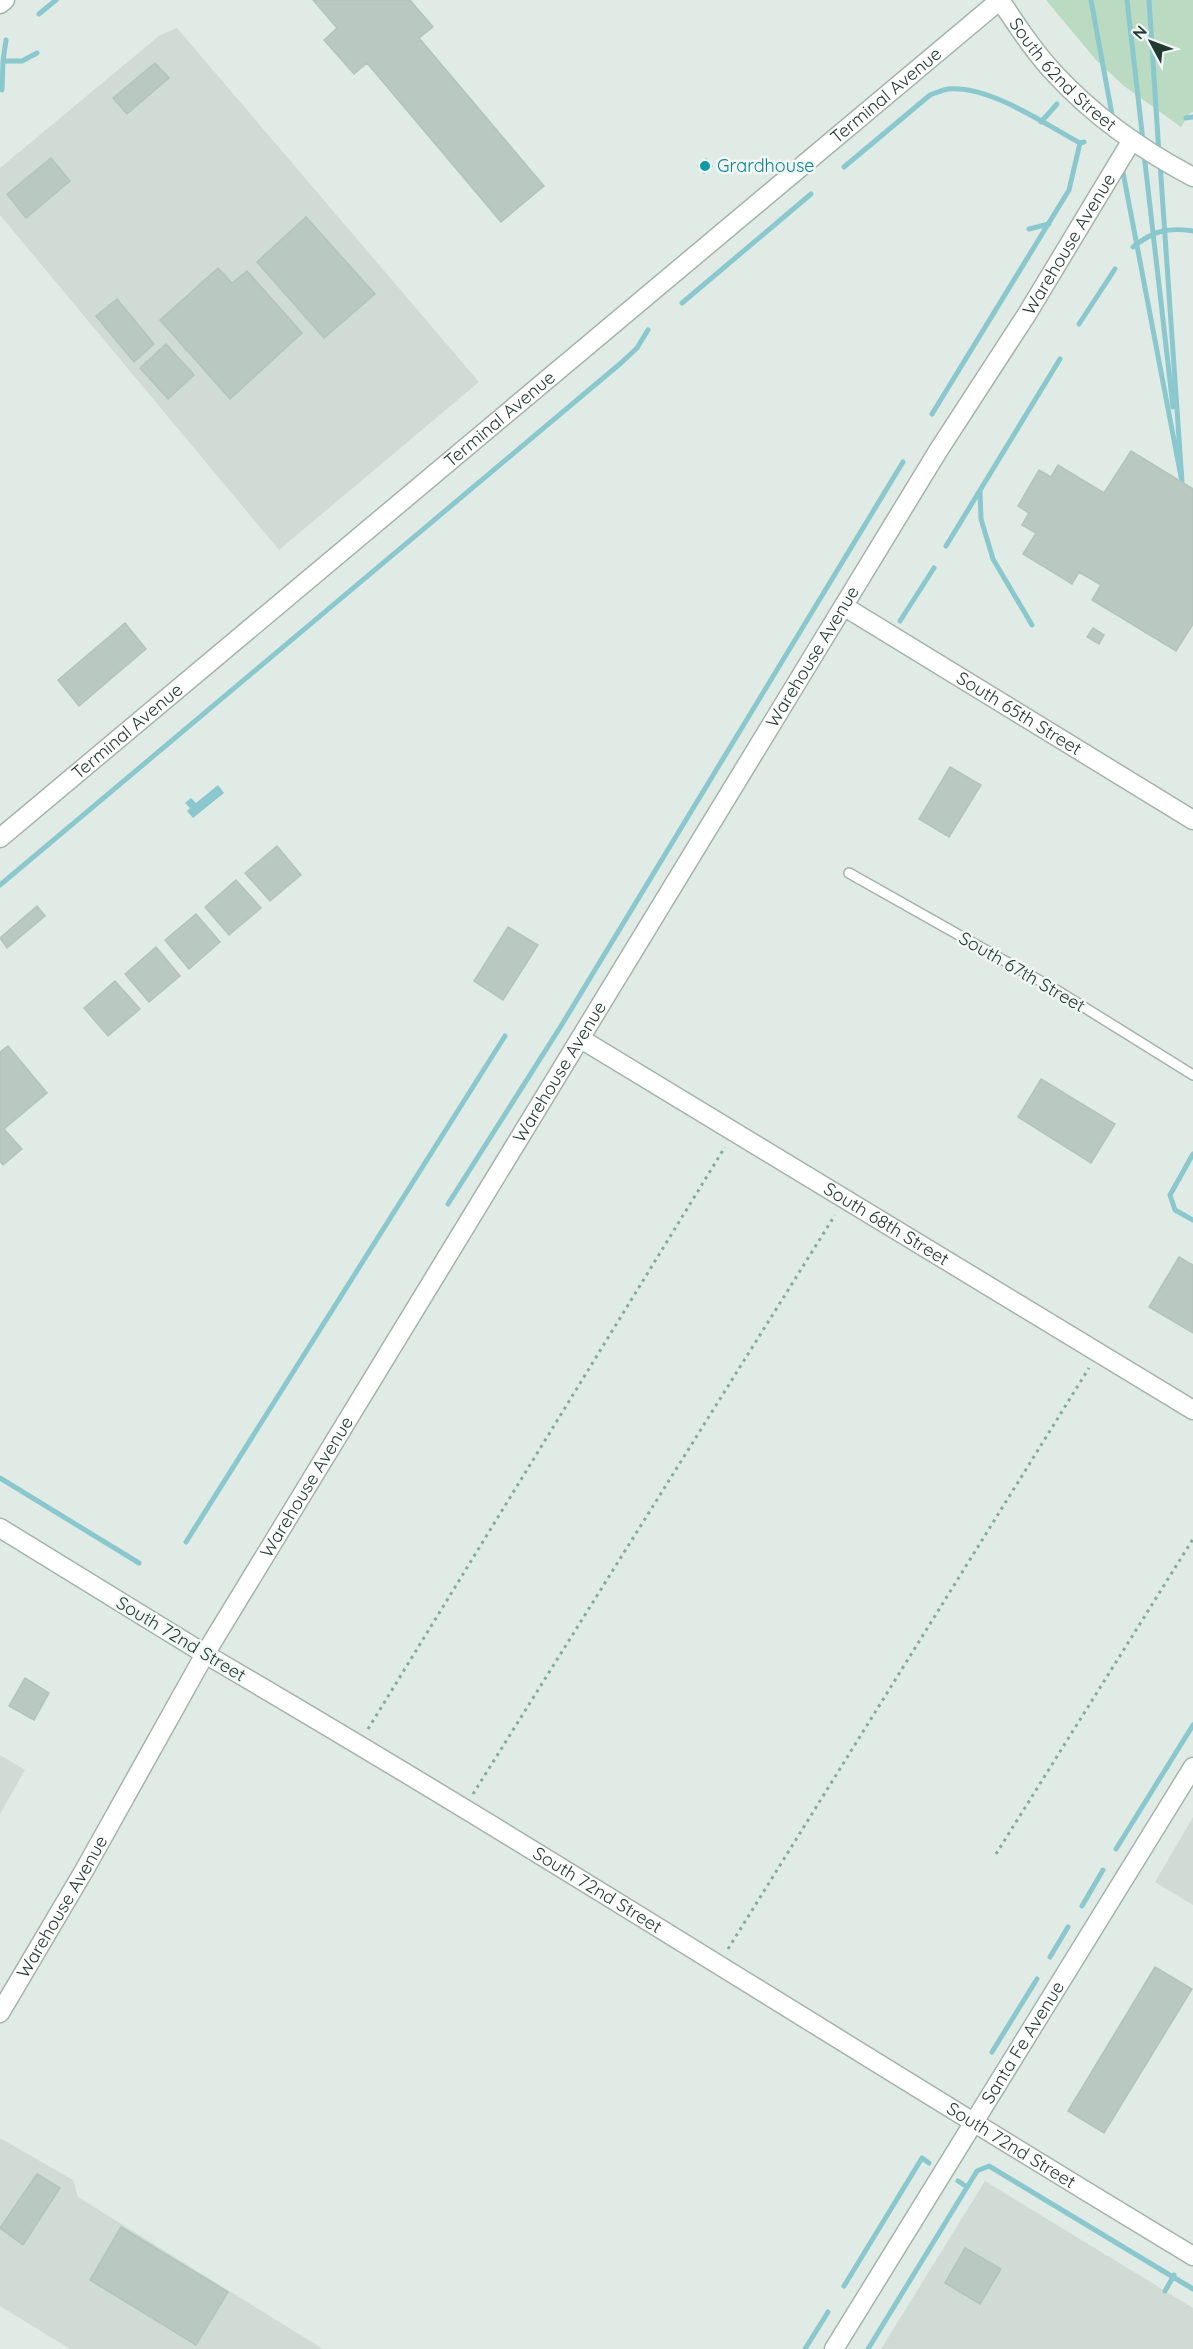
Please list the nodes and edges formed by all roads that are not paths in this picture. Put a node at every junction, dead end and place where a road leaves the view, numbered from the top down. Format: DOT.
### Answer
graph roads {
  1 [pos="5,0"];
  2 [pos="1000,0"];
  3 [pos="0,4"];
  4 [pos="1132,140"];
  5 [pos="1193,177"];
  6 [pos="844,608"];
  7 [pos="1193,820"];
  8 [pos="0,838"];
  9 [pos="849,873"];
  10 [pos="581,1039"];
  11 [pos="1193,1075"];
  12 [pos="1193,1410"];
  13 [pos="0,1528"];
  14 [pos="205,1654"];
  15 [pos="1193,1767"];
  16 [pos="0,2013"];
  17 [pos="974,2124"];
  18 [pos="1193,2256"];
  19 [pos="834,2349"];
  1 -- 3 [label="street"];
  2 -- 4 [label="street, South 62nd Street"];
  2 -- 8 [label="street, Terminal Avenue"];
  4 -- 5 [label="street"];
  4 -- 6 [label="street, Warehouse Avenue"];
  6 -- 7 [label="street, South 65th Street"];
  6 -- 10 [label="street, Warehouse Avenue"];
  9 -- 11 [label="lane, South 67th Street"];
  10 -- 12 [label="street, South 68th Street"];
  10 -- 14 [label="street, Warehouse Avenue"];
  13 -- 14 [label="street, South 72nd Street"];
  14 -- 16 [label="street, Warehouse Avenue"];
  14 -- 17 [label="street, South 72nd Street"];
  15 -- 17 [label="street, Santa Fe Avenue"];
  17 -- 18 [label="street, South 72nd Street"];
  17 -- 19 [label="street, Santa Fe Avenue"];
}
